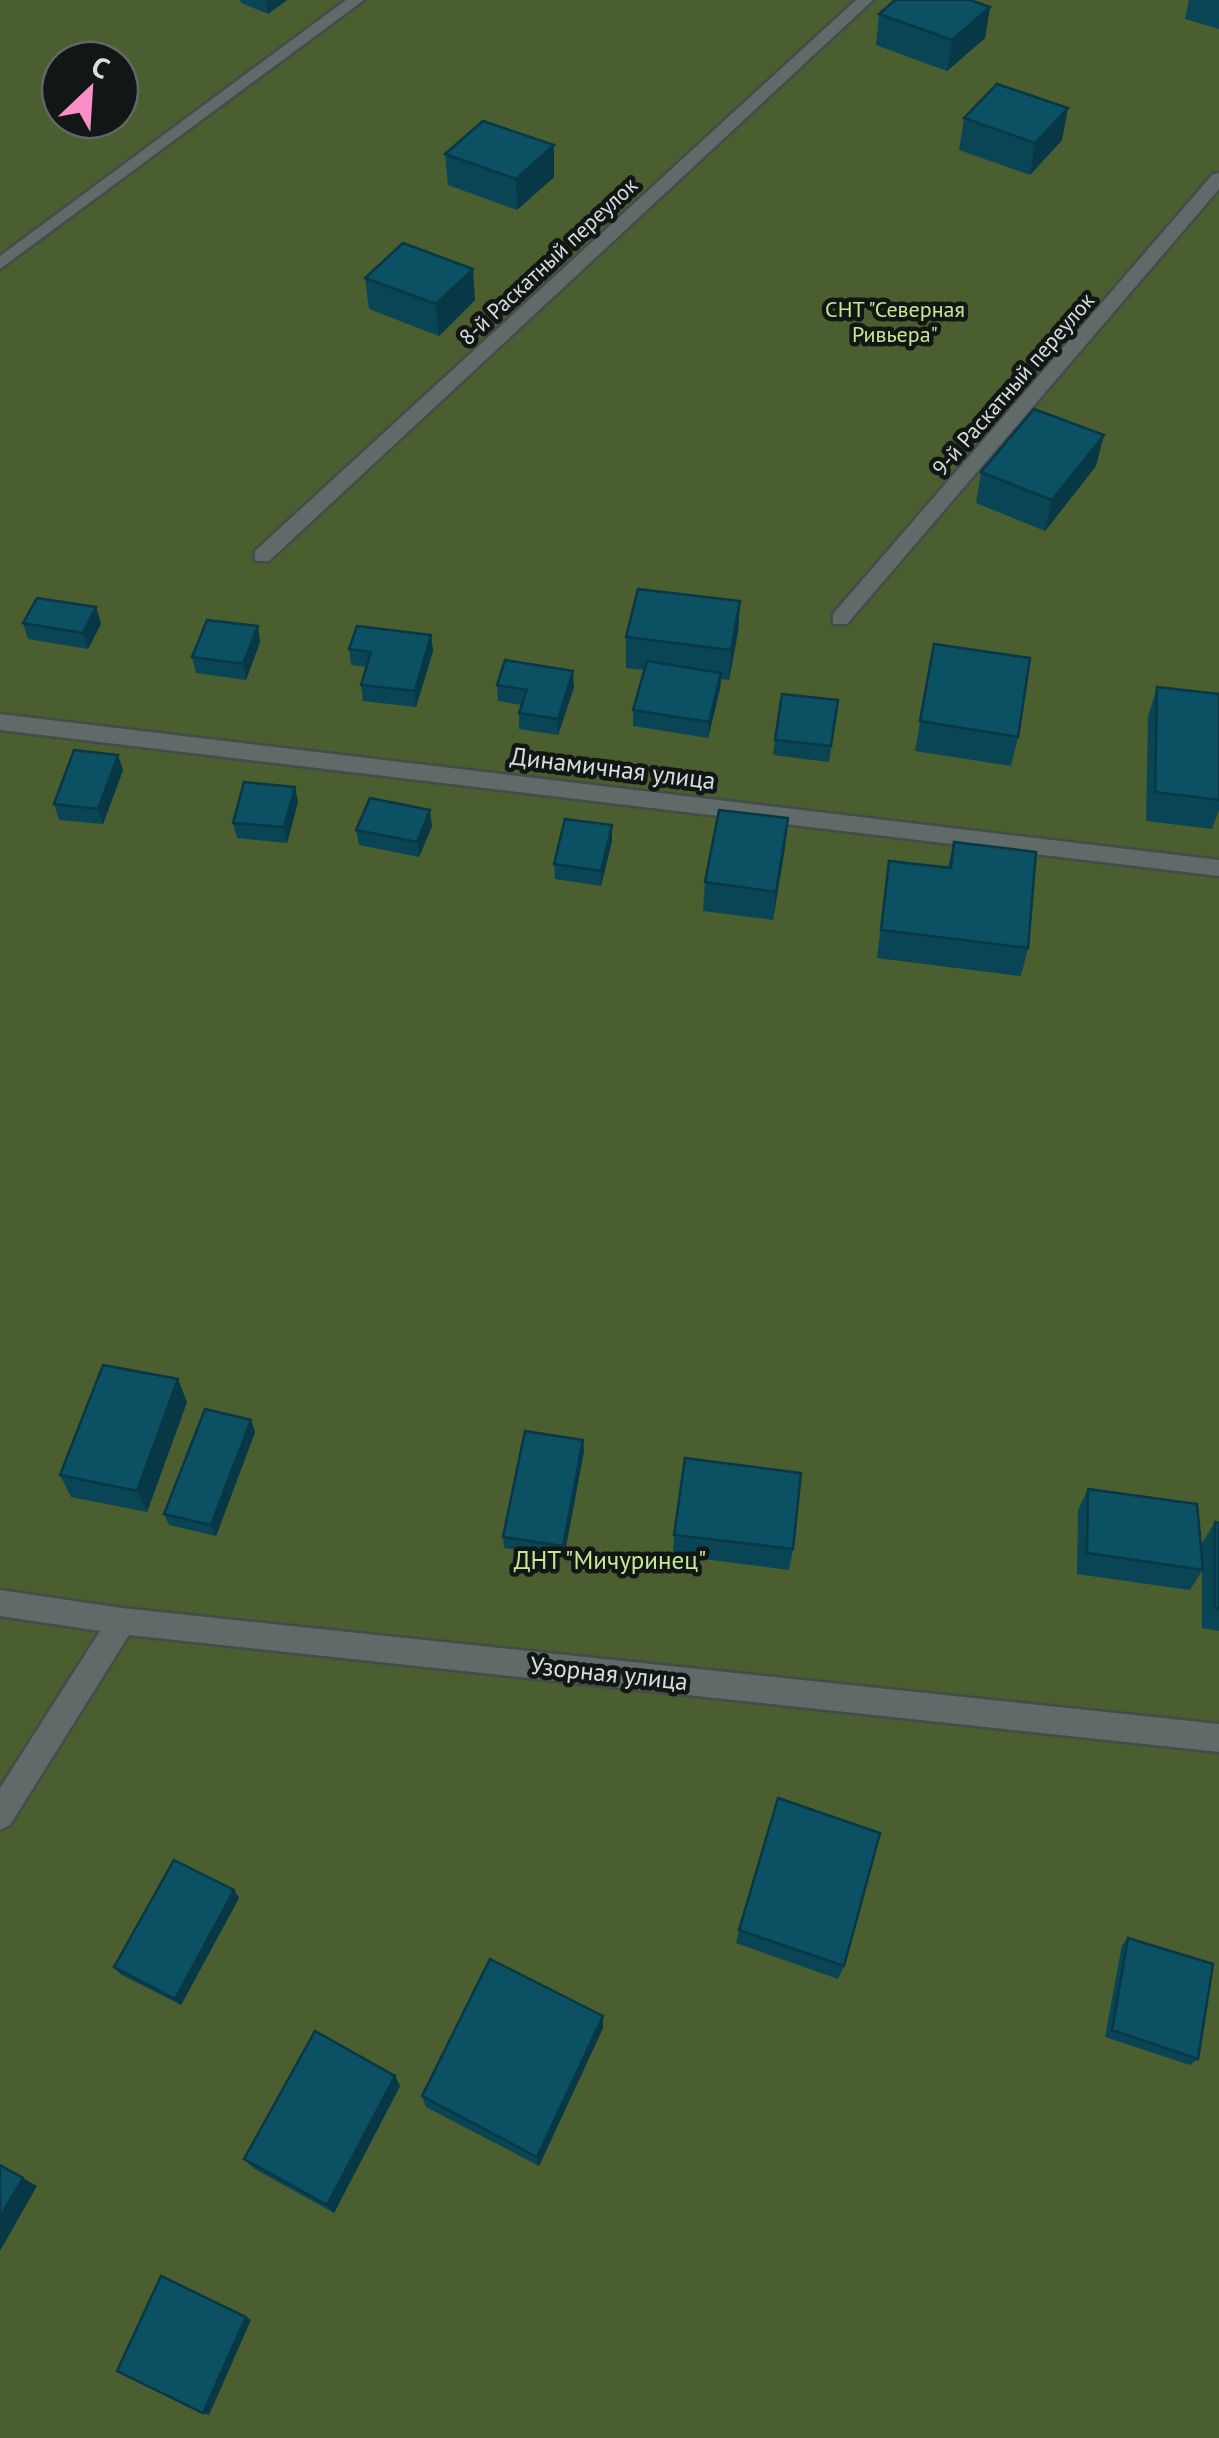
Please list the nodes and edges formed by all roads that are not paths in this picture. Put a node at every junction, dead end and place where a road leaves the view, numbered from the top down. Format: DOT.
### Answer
graph roads {
  1 [pos="356,0"];
  2 [pos="864,0"];
  3 [pos="1219,178"];
  4 [pos="0,264"];
  5 [pos="262,556"];
  6 [pos="840,619"];
  7 [pos="0,722"];
  8 [pos="1219,868"];
  9 [pos="0,1602"];
  10 [pos="122,1621"];
  11 [pos="1219,1738"];
  12 [pos="0,1815"];
  1 -- 4 [label="street"];
  2 -- 5 [label="street, 8-й Раскатный переулок"];
  3 -- 6 [label="street, 9-й Раскатный переулок"];
  7 -- 8 [label="street, Динамичная улица"];
  9 -- 10 [label="street, Узорная улица"];
  10 -- 11 [label="street, Узорная улица"];
  10 -- 12 [label="street"];
}
